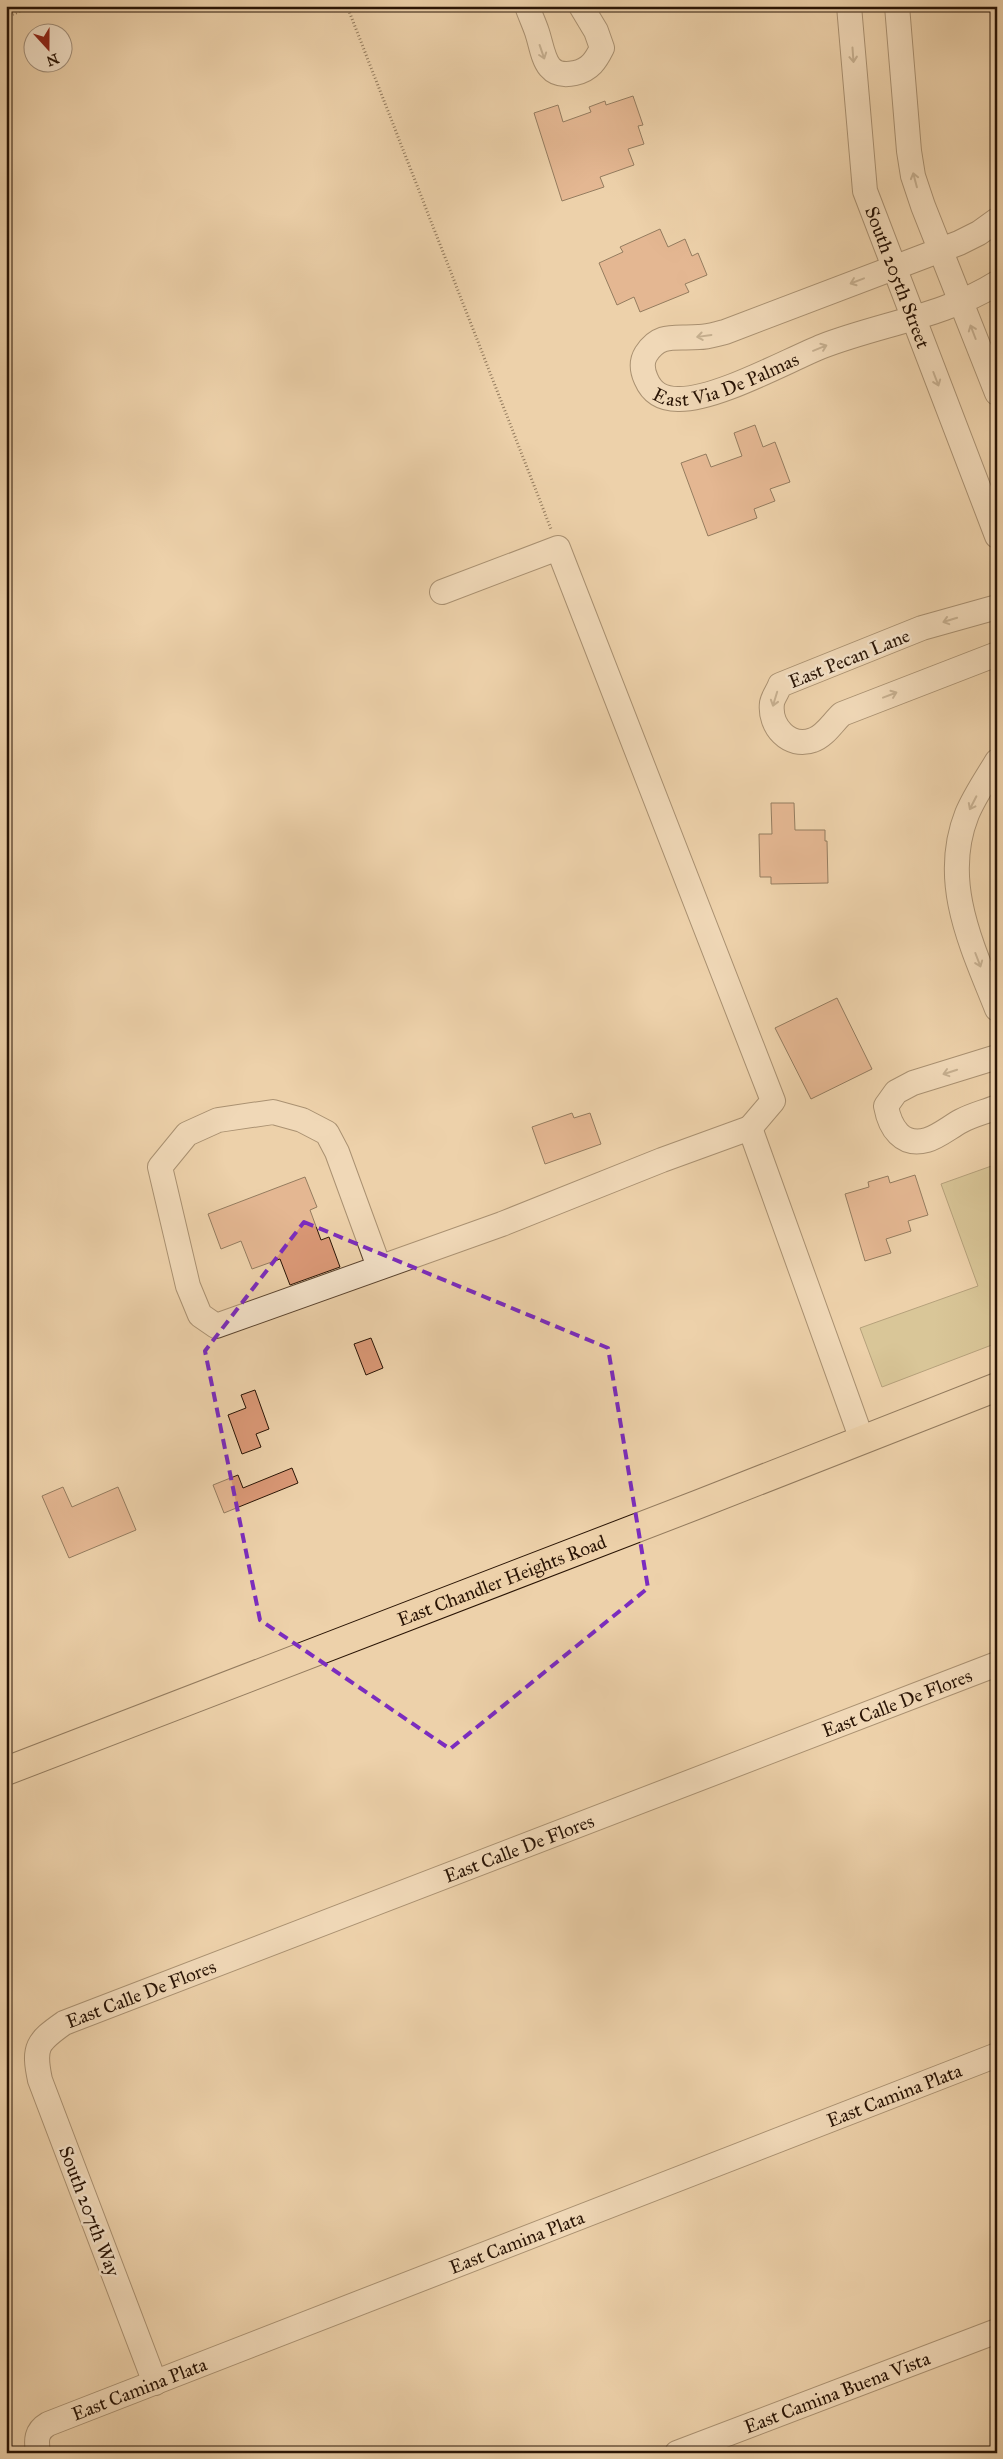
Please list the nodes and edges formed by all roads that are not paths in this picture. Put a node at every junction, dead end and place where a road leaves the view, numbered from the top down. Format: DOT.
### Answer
graph roads {
  1 [pos="527,6"];
  2 [pos="581,6"];
  3 [pos="849,6"];
  4 [pos="897,6"];
  5 [pos="997,220"];
  6 [pos="940,249"];
  7 [pos="893,268"];
  8 [pos="997,283"];
  9 [pos="961,302"];
  10 [pos="913,318"];
  11 [pos="997,393"];
  12 [pos="997,536"];
  13 [pos="442,592"];
  14 [pos="997,607"];
  15 [pos="997,654"];
  16 [pos="997,761"];
  17 [pos="997,1009"];
  18 [pos="997,1057"];
  19 [pos="997,1107"];
  20 [pos="750,1128"];
  21 [pos="379,1268"];
  22 [pos="997,1387"];
  23 [pos="862,1440"];
  24 [pos="997,1664"];
  25 [pos="6,1771"];
  26 [pos="43,2038"];
  27 [pos="997,2056"];
  28 [pos="997,2331"];
  29 [pos="155,2383"];
  30 [pos="39,2442"];
  31 [pos="677,2453"];
  1 -- 2 [label="street, one-way"];
  3 -- 7 [label="street, South 205th Street, one-way"];
  6 -- 4 [label="street, one-way"];
  5 -- 6 [label="street, East Via De Palmas"];
  6 -- 7 [label="street, East Via De Palmas"];
  6 -- 9 [label="street"];
  7 -- 10 [label="street, South 205th Street"];
  7 -- 10 [label="street, East Via De Palmas, one-way"];
  8 -- 9 [label="street, East Via De Palmas"];
  9 -- 10 [label="street, East Via De Palmas"];
  11 -- 9 [label="street, one-way"];
  10 -- 12 [label="street, South 205th Street, one-way"];
  13 -- 20 [label="street"];
  14 -- 15 [label="street, East Pecan Lane, one-way"];
  16 -- 17 [label="street, one-way"];
  18 -- 19 [label="street, one-way"];
  20 -- 21 [label="street"];
  20 -- 23 [label="street"];
  21 -- 21 [label="street"];
  22 -- 23 [label="main road, East Chandler Heights Road"];
  23 -- 25 [label="main road, East Chandler Heights Road"];
  24 -- 26 [label="street, East Calle De Flores"];
  26 -- 29 [label="street, South 207th Way"];
  27 -- 29 [label="street, East Camina Plata"];
  28 -- 31 [label="street, East Camina Buena Vista"];
  29 -- 30 [label="street, East Camina Plata"];
}
